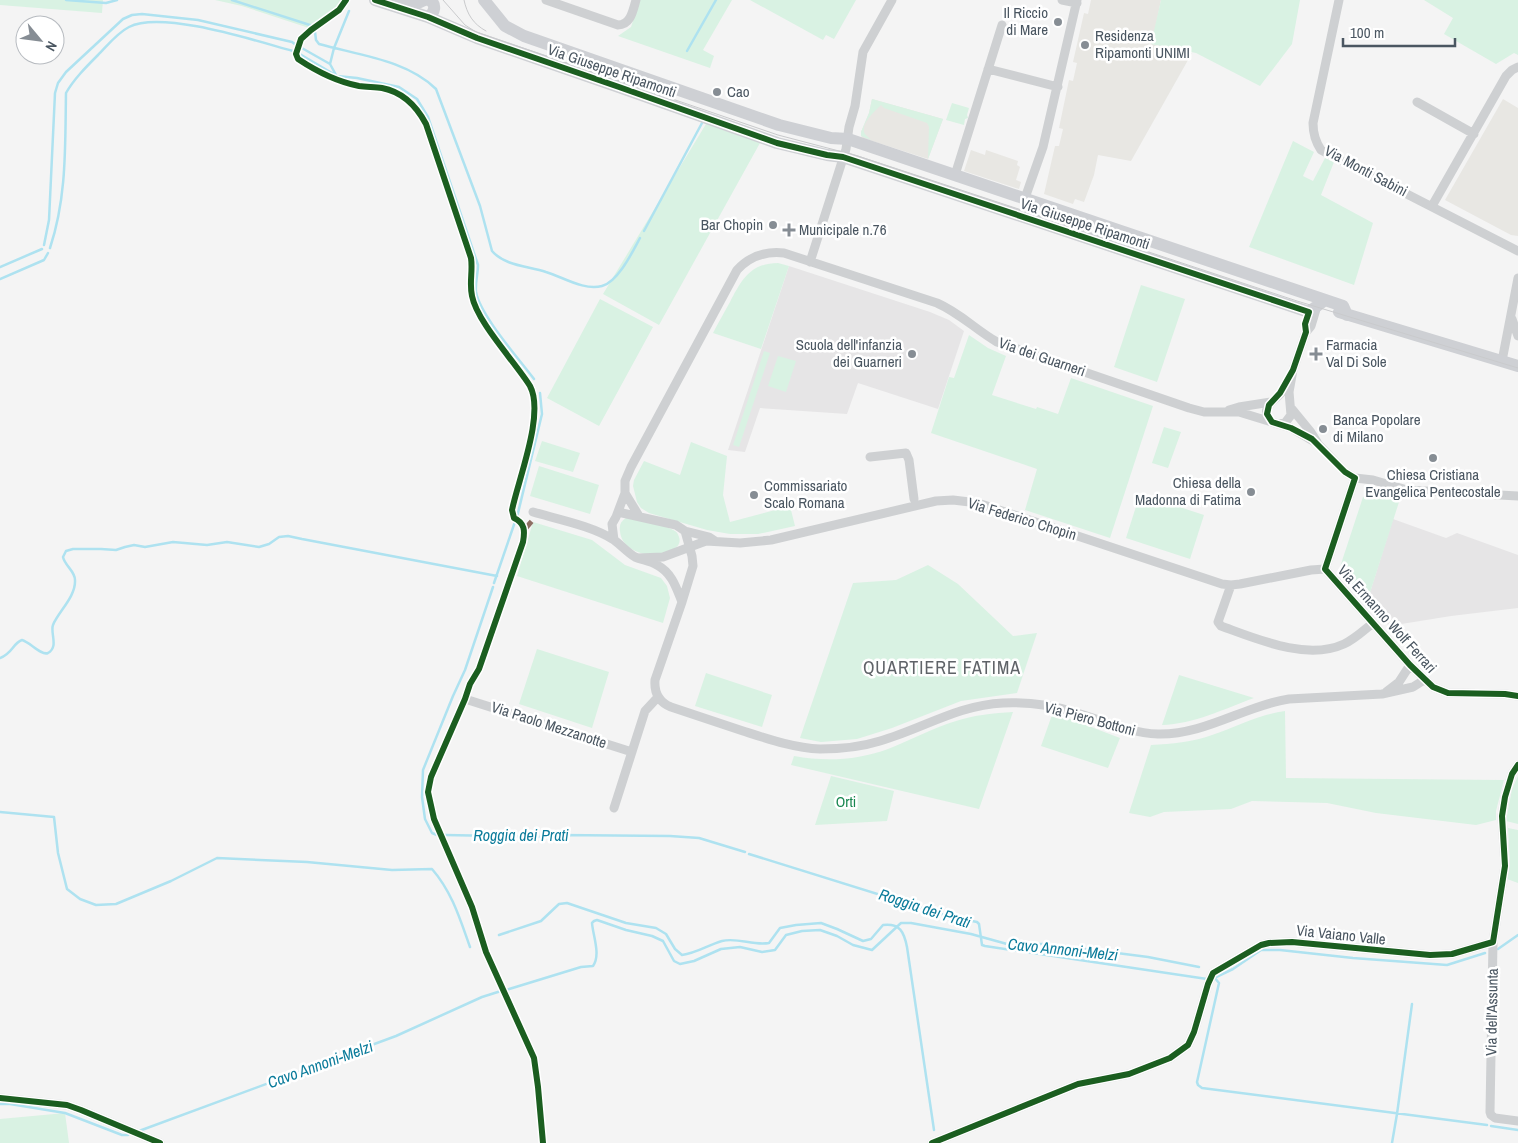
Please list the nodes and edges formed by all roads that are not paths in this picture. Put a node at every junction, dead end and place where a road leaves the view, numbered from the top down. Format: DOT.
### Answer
graph roads {
  1 [pos="375,0"];
  2 [pos="396,0"];
  3 [pos="427,0"];
  4 [pos="484,0"];
  5 [pos="547,0"];
  6 [pos="636,0"];
  7 [pos="892,0"];
  8 [pos="1062,0"];
  9 [pos="1339,0"];
  10 [pos="1077,2"];
  11 [pos="428,17"];
  12 [pos="1002,25"];
  13 [pos="1518,67"];
  14 [pos="988,69"];
  15 [pos="1058,87"];
  16 [pos="1417,102"];
  17 [pos="1474,134"];
  18 [pos="848,139"];
  19 [pos="844,157"];
  20 [pos="955,175"];
  21 [pos="1025,198"];
  22 [pos="1432,206"];
  23 [pos="1518,251"];
  24 [pos="810,262"];
  25 [pos="1518,278"];
  26 [pos="1316,304"];
  27 [pos="1511,317"];
  28 [pos="1518,336"];
  29 [pos="1502,362"];
  30 [pos="1518,366"];
  31 [pos="1293,370"];
  32 [pos="1272,401"];
  33 [pos="1291,407"];
  34 [pos="1226,411"];
  35 [pos="1276,423"];
  36 [pos="1318,444"];
  37 [pos="870,457"];
  38 [pos="1355,478"];
  39 [pos="625,493"];
  40 [pos="1518,496"];
  41 [pos="914,499"];
  42 [pos="533,512"];
  43 [pos="618,512"];
  44 [pos="639,516"];
  45 [pos="612,524"];
  46 [pos="592,530"];
  47 [pos="614,540"];
  48 [pos="715,541"];
  49 [pos="686,542"];
  50 [pos="638,558"];
  51 [pos="1325,569"];
  52 [pos="1231,585"];
  53 [pos="682,602"];
  54 [pos="1372,623"];
  55 [pos="1410,664"];
  56 [pos="1424,680"];
  57 [pos="1384,694"];
  58 [pos="1518,696"];
  59 [pos="658,697"];
  60 [pos="466,699"];
  61 [pos="632,752"];
  62 [pos="1518,764"];
  63 [pos="614,808"];
  64 [pos="1494,942"];
  65 [pos="0,1098"];
  66 [pos="1518,1121"];
  67 [pos="935,1142"];
  68 [pos="160,1143"];
  1 -- 11 [label="street, Via Giuseppe Ripamonti"];
  2 -- 3 [label="street"];
  3 -- 11 [label="street"];
  4 -- 18 [label="street, Via Giuseppe Ripamonti"];
  5 -- 6 [label="street"];
  7 -- 18 [label="street"];
  8 -- 10 [label="street"];
  9 -- 22 [label="street, Via Monti Sabini"];
  10 -- 15 [label="street"];
  11 -- 19 [label="street, Via Giuseppe Ripamonti"];
  12 -- 14 [label="street"];
  13 -- 17 [label="street"];
  14 -- 15 [label="street"];
  14 -- 20 [label="street"];
  15 -- 21 [label="street"];
  16 -- 17 [label="street"];
  17 -- 22 [label="street"];
  18 -- 19 [label="street"];
  18 -- 20 [label="street, Via Giuseppe Ripamonti"];
  19 -- 24 [label="street"];
  19 -- 26 [label="street, Via Giuseppe Ripamonti"];
  20 -- 21 [label="street, Via Giuseppe Ripamonti"];
  21 -- 26 [label="street, Via Giuseppe Ripamonti"];
  22 -- 23 [label="street, Via Monti Sabini"];
  24 -- 34 [label="street, Via dei Guarneri"];
  24 -- 39 [label="street"];
  25 -- 27 [label="street"];
  26 -- 29 [label="street, Via Giuseppe Ripamonti"];
  26 -- 31 [label="street"];
  27 -- 28 [label="street"];
  27 -- 29 [label="street"];
  29 -- 30 [label="street, Via Giuseppe Ripamonti"];
  31 -- 32 [label="street"];
  31 -- 33 [label="street"];
  32 -- 33 [label="street"];
  32 -- 34 [label="street, Via dei Guarneri"];
  32 -- 35 [label="street"];
  33 -- 35 [label="street"];
  33 -- 36 [label="street"];
  34 -- 35 [label="street, Via dei Guarneri"];
  35 -- 36 [label="street, Via dei Guarneri"];
  36 -- 38 [label="street"];
  37 -- 41 [label="street"];
  38 -- 40 [label="street"];
  38 -- 51 [label="street"];
  39 -- 43 [label="street"];
  39 -- 44 [label="street"];
  42 -- 46 [label="street"];
  43 -- 44 [label="street, Via Federico Chopin"];
  43 -- 45 [label="street"];
  44 -- 49 [label="street, Via Federico Chopin"];
  45 -- 46 [label="street"];
  45 -- 47 [label="street"];
  46 -- 47 [label="street"];
  47 -- 50 [label="street"];
  48 -- 49 [label="street, Via Federico Chopin"];
  48 -- 49 [label="street, Via Federico Chopin"];
  48 -- 52 [label="street, Via Federico Chopin"];
  49 -- 50 [label="street"];
  49 -- 53 [label="street"];
  50 -- 53 [label="street"];
  51 -- 52 [label="street, Via Federico Chopin"];
  51 -- 54 [label="street, Via Ermanno Wolf Ferrari"];
  52 -- 54 [label="street"];
  53 -- 59 [label="street"];
  54 -- 55 [label="street, Via Ermanno Wolf Ferrari"];
  55 -- 56 [label="street, Via Ermanno Wolf Ferrari"];
  55 -- 57 [label="street"];
  56 -- 57 [label="street, Via Piero Bottoni"];
  56 -- 58 [label="street, Via Ermanno Wolf Ferrari"];
  57 -- 59 [label="street, Via Piero Bottoni"];
  59 -- 61 [label="street"];
  60 -- 61 [label="street, Via Paolo Mezzanotte"];
  61 -- 63 [label="street"];
  62 -- 64 [label="street, Via dell'Assunta"];
  64 -- 66 [label="street, Via dell'Assunta"];
  64 -- 67 [label="street, Via Vaiano Valle"];
  65 -- 68 [label="street"];
}
